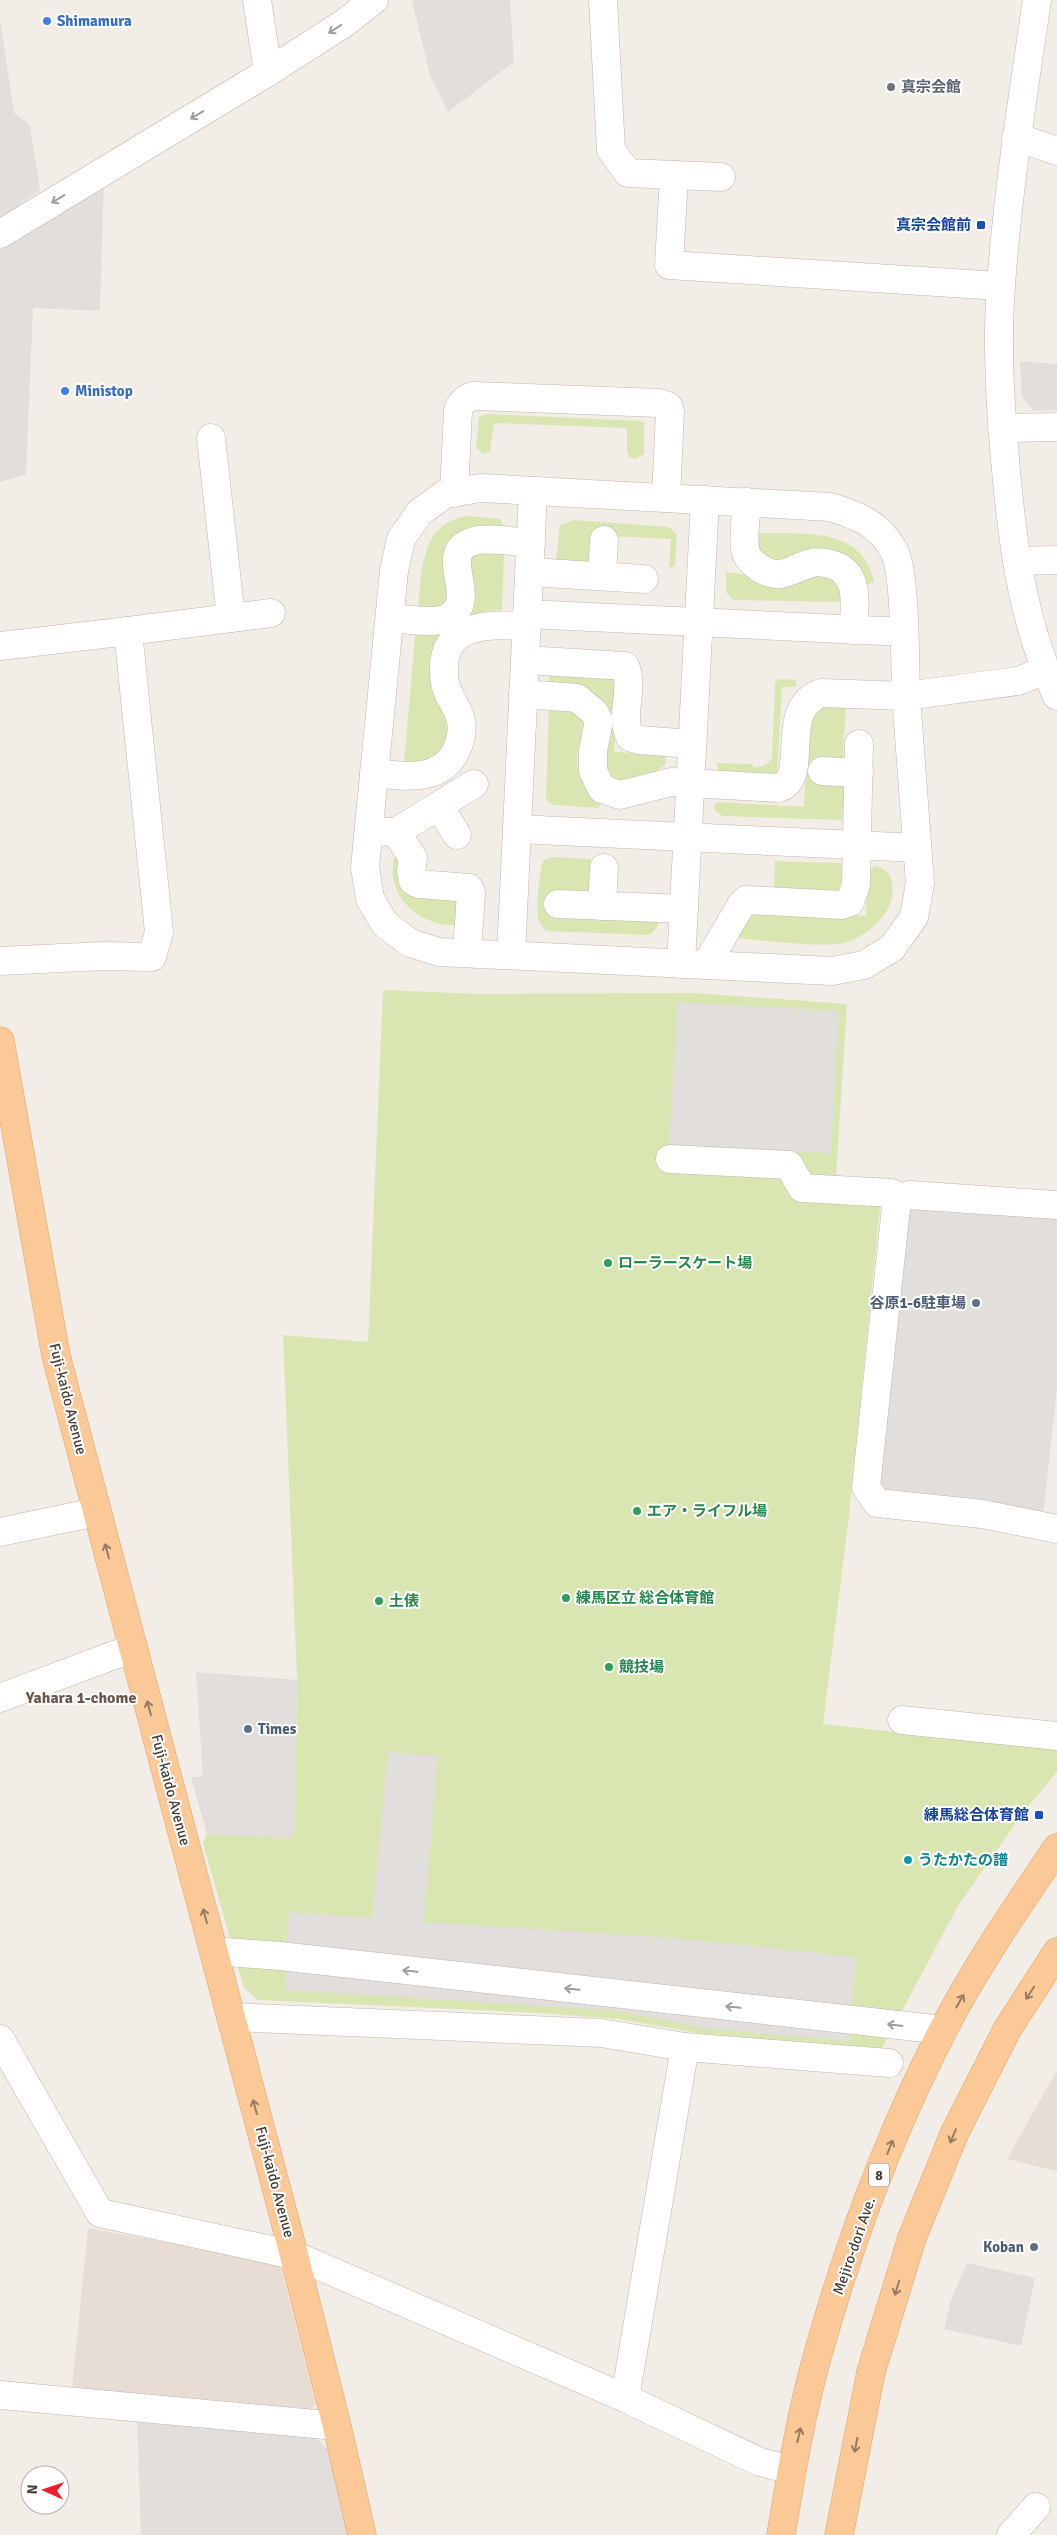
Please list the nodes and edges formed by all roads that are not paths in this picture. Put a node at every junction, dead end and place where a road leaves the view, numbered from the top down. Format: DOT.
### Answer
graph roads {
  1 [pos="257,0"];
  2 [pos="374,0"];
  3 [pos="603,0"];
  4 [pos="1037,0"];
  5 [pos="268,72"];
  6 [pos="1016,137"];
  7 [pos="1057,151"];
  8 [pos="674,175"];
  9 [pos="722,177"];
  10 [pos="0,234"];
  11 [pos="1000,286"];
  12 [pos="1057,427"];
  13 [pos="1002,428"];
  14 [pos="211,438"];
  15 [pos="533,491"];
  16 [pos="454,493"];
  17 [pos="666,498"];
  18 [pos="704,500"];
  19 [pos="747,502"];
  20 [pos="604,540"];
  21 [pos="531,543"];
  22 [pos="1057,560"];
  23 [pos="1017,561"];
  24 [pos="530,572"];
  25 [pos="602,576"];
  26 [pos="644,579"];
  27 [pos="271,613"];
  28 [pos="231,618"];
  29 [pos="390,618"];
  30 [pos="527,620"];
  31 [pos="698,622"];
  32 [pos="853,630"];
  33 [pos="128,631"];
  34 [pos="904,632"];
  35 [pos="0,646"];
  36 [pos="525,660"];
  37 [pos="1046,670"];
  38 [pos="523,694"];
  39 [pos="906,696"];
  40 [pos="1057,696"];
  41 [pos="692,744"];
  42 [pos="859,744"];
  43 [pos="822,771"];
  44 [pos="374,772"];
  45 [pos="859,773"];
  46 [pos="690,783"];
  47 [pos="474,784"];
  48 [pos="439,806"];
  49 [pos="517,829"];
  50 [pos="368,831"];
  51 [pos="396,832"];
  52 [pos="457,835"];
  53 [pos="688,837"];
  54 [pos="857,845"];
  55 [pos="917,848"];
  56 [pos="604,868"];
  57 [pos="558,904"];
  58 [pos="602,906"];
  59 [pos="684,910"];
  60 [pos="468,953"];
  61 [pos="511,955"];
  62 [pos="0,961"];
  63 [pos="694,964"];
  64 [pos="0,1042"];
  65 [pos="670,1159"];
  66 [pos="900,1198"];
  67 [pos="1057,1205"];
  68 [pos="96,1512"];
  69 [pos="1057,1530"];
  70 [pos="0,1532"];
  71 [pos="133,1648"];
  72 [pos="0,1698"];
  73 [pos="902,1720"];
  74 [pos="1057,1736"];
  75 [pos="1057,1848"];
  76 [pos="214,1951"];
  77 [pos="1057,1952"];
  78 [pos="231,2017"];
  79 [pos="943,2030"];
  80 [pos="0,2039"];
  81 [pos="685,2047"];
  82 [pos="889,2064"];
  83 [pos="294,2256"];
  84 [pos="0,2395"];
  85 [pos="626,2398"];
  86 [pos="337,2426"];
  87 [pos="792,2470"];
  88 [pos="1036,2507"];
  89 [pos="842,2534"];
  90 [pos="362,2535"];
  91 [pos="781,2535"];
  92 [pos="1011,2535"];
  1 -- 5 [label="street"];
  2 -- 5 [label="street, one-way"];
  3 -- 8 [label="street"];
  4 -- 6 [label="street"];
  5 -- 10 [label="street, one-way"];
  6 -- 7 [label="street"];
  6 -- 11 [label="street"];
  8 -- 9 [label="street"];
  8 -- 11 [label="street"];
  11 -- 13 [label="street"];
  12 -- 13 [label="street"];
  13 -- 23 [label="street"];
  14 -- 28 [label="street"];
  15 -- 16 [label="street"];
  15 -- 17 [label="street"];
  15 -- 21 [label="street"];
  16 -- 17 [label="street"];
  16 -- 29 [label="street"];
  17 -- 18 [label="street"];
  18 -- 19 [label="street"];
  18 -- 31 [label="street"];
  19 -- 32 [label="street"];
  19 -- 34 [label="street"];
  20 -- 25 [label="street"];
  21 -- 24 [label="street"];
  21 -- 29 [label="street"];
  22 -- 23 [label="street"];
  23 -- 37 [label="street"];
  24 -- 25 [label="street"];
  24 -- 30 [label="street"];
  25 -- 26 [label="street"];
  27 -- 28 [label="street"];
  28 -- 33 [label="street"];
  29 -- 44 [label="street"];
  30 -- 31 [label="street"];
  30 -- 36 [label="street"];
  30 -- 44 [label="street"];
  31 -- 32 [label="street"];
  31 -- 41 [label="street"];
  32 -- 34 [label="street"];
  33 -- 35 [label="street"];
  33 -- 62 [label="street"];
  34 -- 39 [label="street"];
  36 -- 38 [label="street"];
  36 -- 41 [label="street"];
  37 -- 39 [label="street"];
  37 -- 40 [label="street"];
  38 -- 46 [label="street"];
  38 -- 49 [label="street"];
  39 -- 46 [label="street"];
  39 -- 55 [label="street"];
  41 -- 46 [label="street"];
  42 -- 45 [label="street"];
  43 -- 45 [label="street"];
  44 -- 50 [label="street"];
  45 -- 54 [label="street"];
  46 -- 53 [label="street"];
  47 -- 48 [label="street"];
  48 -- 51 [label="street"];
  48 -- 52 [label="street"];
  49 -- 53 [label="street"];
  49 -- 61 [label="street"];
  50 -- 51 [label="street"];
  50 -- 60 [label="street"];
  51 -- 60 [label="street"];
  53 -- 54 [label="street"];
  53 -- 59 [label="street"];
  54 -- 55 [label="street"];
  54 -- 63 [label="street"];
  55 -- 63 [label="street"];
  56 -- 58 [label="street"];
  57 -- 58 [label="street"];
  58 -- 59 [label="street"];
  59 -- 63 [label="street"];
  60 -- 61 [label="street"];
  61 -- 63 [label="street"];
  64 -- 68 [label="main road, Fuji-kaido Avenue"];
  65 -- 66 [label="street"];
  66 -- 67 [label="street"];
  66 -- 69 [label="street"];
  68 -- 70 [label="street"];
  71 -- 68 [label="main road, Fuji-kaido Avenue, one-way"];
  71 -- 72 [label="street"];
  76 -- 71 [label="main road, Fuji-kaido Avenue, one-way"];
  73 -- 74 [label="street"];
  79 -- 75 [label="main road, Mejiro-dori Ave. / 8, one-way"];
  76 -- 78 [label="main road, Fuji-kaido Avenue"];
  79 -- 76 [label="street, one-way"];
  77 -- 89 [label="main road, one-way"];
  78 -- 81 [label="street"];
  83 -- 78 [label="main road, Fuji-kaido Avenue, one-way"];
  87 -- 79 [label="main road, Mejiro-dori Ave. / 8, one-way"];
  80 -- 83 [label="street"];
  81 -- 82 [label="street"];
  81 -- 85 [label="street"];
  83 -- 85 [label="street"];
  83 -- 86 [label="main road, Fuji-kaido Avenue"];
  84 -- 86 [label="street"];
  85 -- 87 [label="street"];
  86 -- 90 [label="main road, Fuji-kaido Avenue"];
  87 -- 91 [label="main road, Mejiro-dori Ave. / 8"];
  88 -- 92 [label="street"];
}
